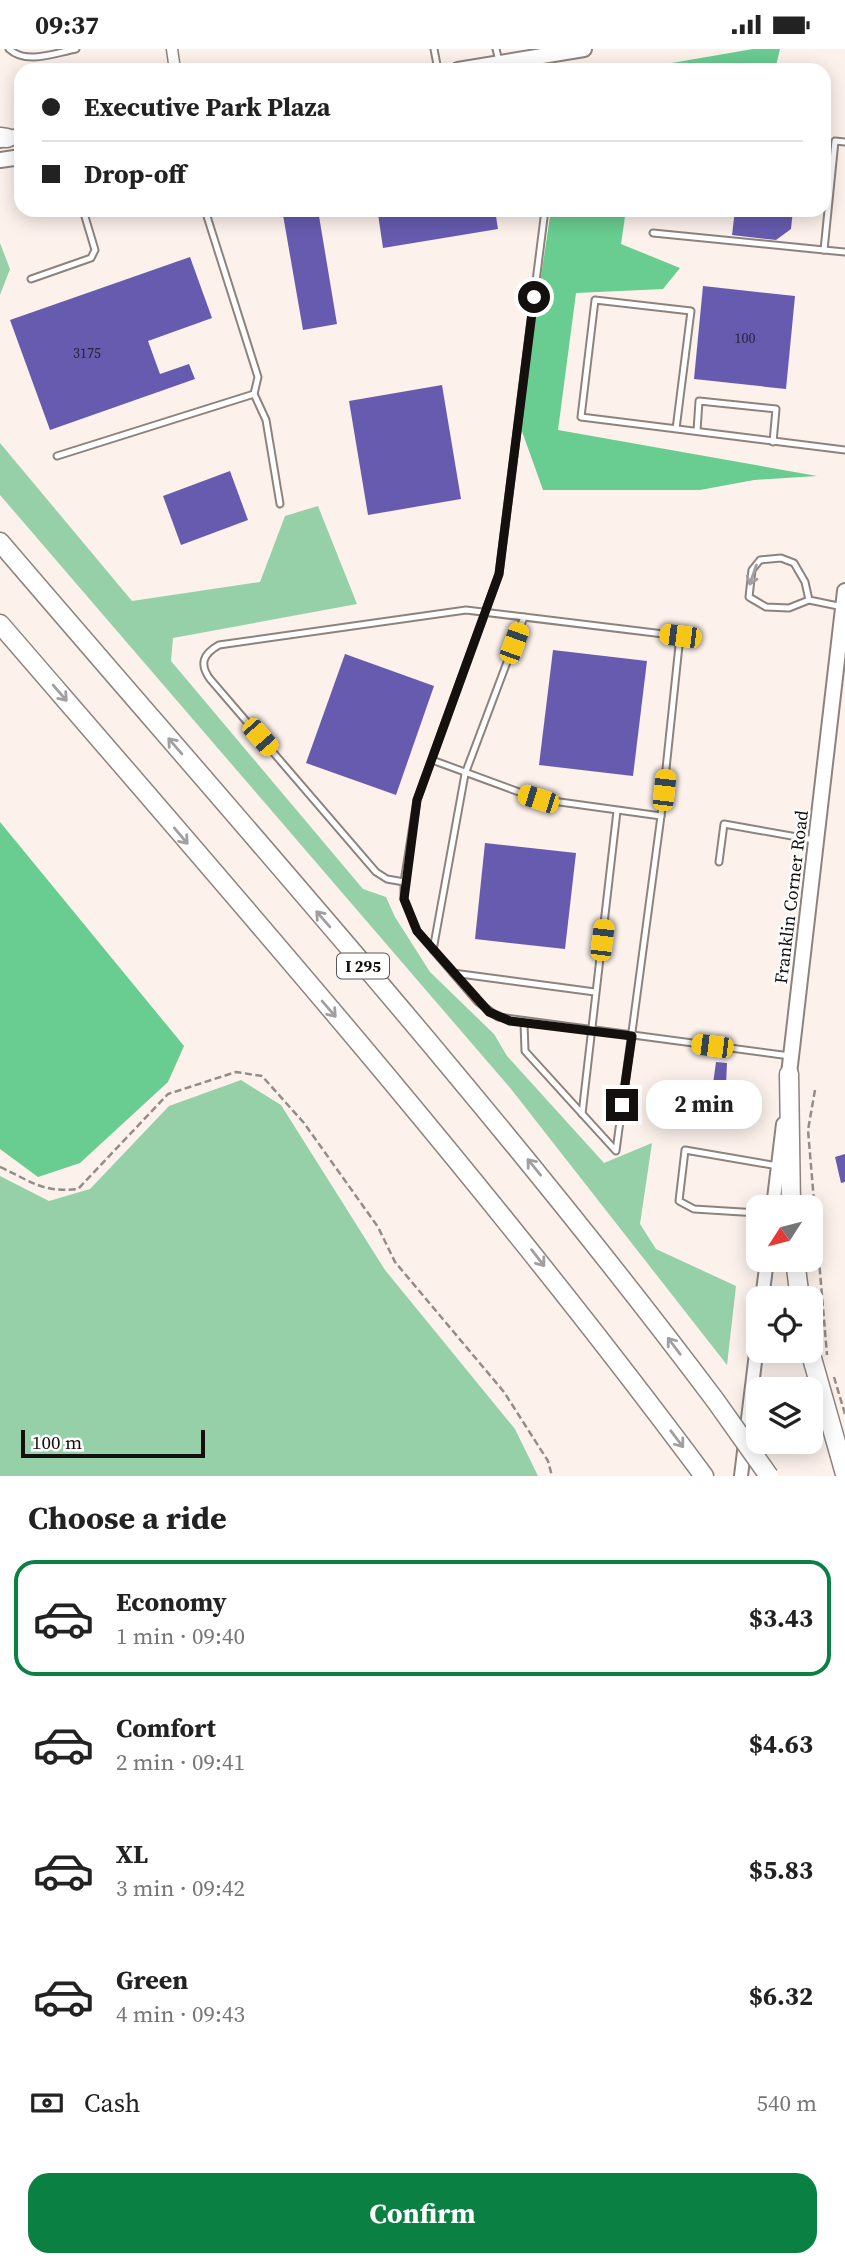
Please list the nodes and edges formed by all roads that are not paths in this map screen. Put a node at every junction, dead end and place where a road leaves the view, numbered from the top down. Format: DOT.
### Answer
graph roads {
  1 [pos="9,49"];
  2 [pos="76,49"];
  3 [pos="584,49"];
  4 [pos="542,63"];
  5 [pos="845,142"];
  6 [pos="831,181"];
  7 [pos="85,217"];
  8 [pos="207,217"];
  9 [pos="544,217"];
  10 [pos="827,217"];
  11 [pos="653,233"];
  12 [pos="824,250"];
  13 [pos="845,252"];
  14 [pos="31,279"];
  15 [pos="254,394"];
  16 [pos="676,429"];
  17 [pos="696,431"];
  18 [pos="773,442"];
  19 [pos="845,450"];
  20 [pos="57,456"];
  21 [pos="280,504"];
  22 [pos="0,542"];
  23 [pos="845,591"];
  24 [pos="809,600"];
  25 [pos="843,607"];
  26 [pos="485,613"];
  27 [pos="524,617"];
  28 [pos="843,623"];
  29 [pos="0,624"];
  30 [pos="8,638"];
  31 [pos="841,664"];
  32 [pos="432,761"];
  33 [pos="465,774"];
  34 [pos="617,811"];
  35 [pos="661,816"];
  36 [pos="817,841"];
  37 [pos="719,862"];
  38 [pos="404,882"];
  39 [pos="433,950"];
  40 [pos="453,973"];
  41 [pos="596,992"];
  42 [pos="524,1023"];
  43 [pos="593,1031"];
  44 [pos="632,1036"];
  45 [pos="790,1065"];
  46 [pos="582,1114"];
  47 [pos="778,1166"];
  48 [pos="774,1195"];
  49 [pos="791,1195"];
  50 [pos="746,1212"];
  51 [pos="755,1363"];
  52 [pos="821,1363"];
  53 [pos="845,1474"];
  54 [pos="704,1476"];
  55 [pos="741,1476"];
  56 [pos="769,1476"];
  1 -- 2 [label="lane"];
  3 -- 4 [label="main road"];
  5 -- 6 [label="lane"];
  7 -- 14 [label="lane"];
  8 -- 15 [label="lane"];
  9 -- 26 [label="lane"];
  10 -- 12 [label="lane"];
  11 -- 12 [label="lane"];
  12 -- 13 [label="lane"];
  15 -- 20 [label="lane"];
  15 -- 21 [label="lane"];
  16 -- 16 [label="lane"];
  16 -- 17 [label="lane"];
  17 -- 18 [label="lane"];
  17 -- 18 [label="lane"];
  18 -- 19 [label="lane"];
  56 -- 22 [label="highway, I 295, one-way, bridge"];
  23 -- 25 [label="main road, Franklin Corner Road"];
  24 -- 24 [label="lane, one-way"];
  24 -- 25 [label="lane"];
  25 -- 28 [label="main road, Franklin Corner Road"];
  26 -- 27 [label="lane"];
  26 -- 32 [label="lane"];
  26 -- 38 [label="lane"];
  27 -- 33 [label="lane"];
  27 -- 35 [label="lane"];
  28 -- 31 [label="main road, Franklin Corner Road"];
  29 -- 30 [label="highway, I 295"];
  30 -- 54 [label="highway, I 295, one-way"];
  31 -- 36 [label="main road, Franklin Corner Road"];
  32 -- 33 [label="lane"];
  32 -- 38 [label="lane"];
  33 -- 34 [label="lane"];
  33 -- 39 [label="lane"];
  34 -- 35 [label="lane"];
  34 -- 41 [label="lane"];
  35 -- 44 [label="lane"];
  36 -- 37 [label="lane"];
  36 -- 45 [label="main road, Franklin Corner Road"];
  38 -- 39 [label="lane"];
  39 -- 40 [label="lane"];
  40 -- 41 [label="lane"];
  40 -- 42 [label="lane"];
  41 -- 43 [label="lane"];
  42 -- 43 [label="lane"];
  42 -- 46 [label="lane"];
  43 -- 44 [label="lane"];
  43 -- 46 [label="lane"];
  44 -- 45 [label="lane"];
  44 -- 46 [label="lane"];
  45 -- 47 [label="street, Franklin Corner Road"];
  45 -- 49 [label="highway"];
  47 -- 48 [label="street, Franklin Corner Road"];
  47 -- 50 [label="lane"];
  51 -- 55 [label="street"];
  52 -- 53 [label="highway"];
}
